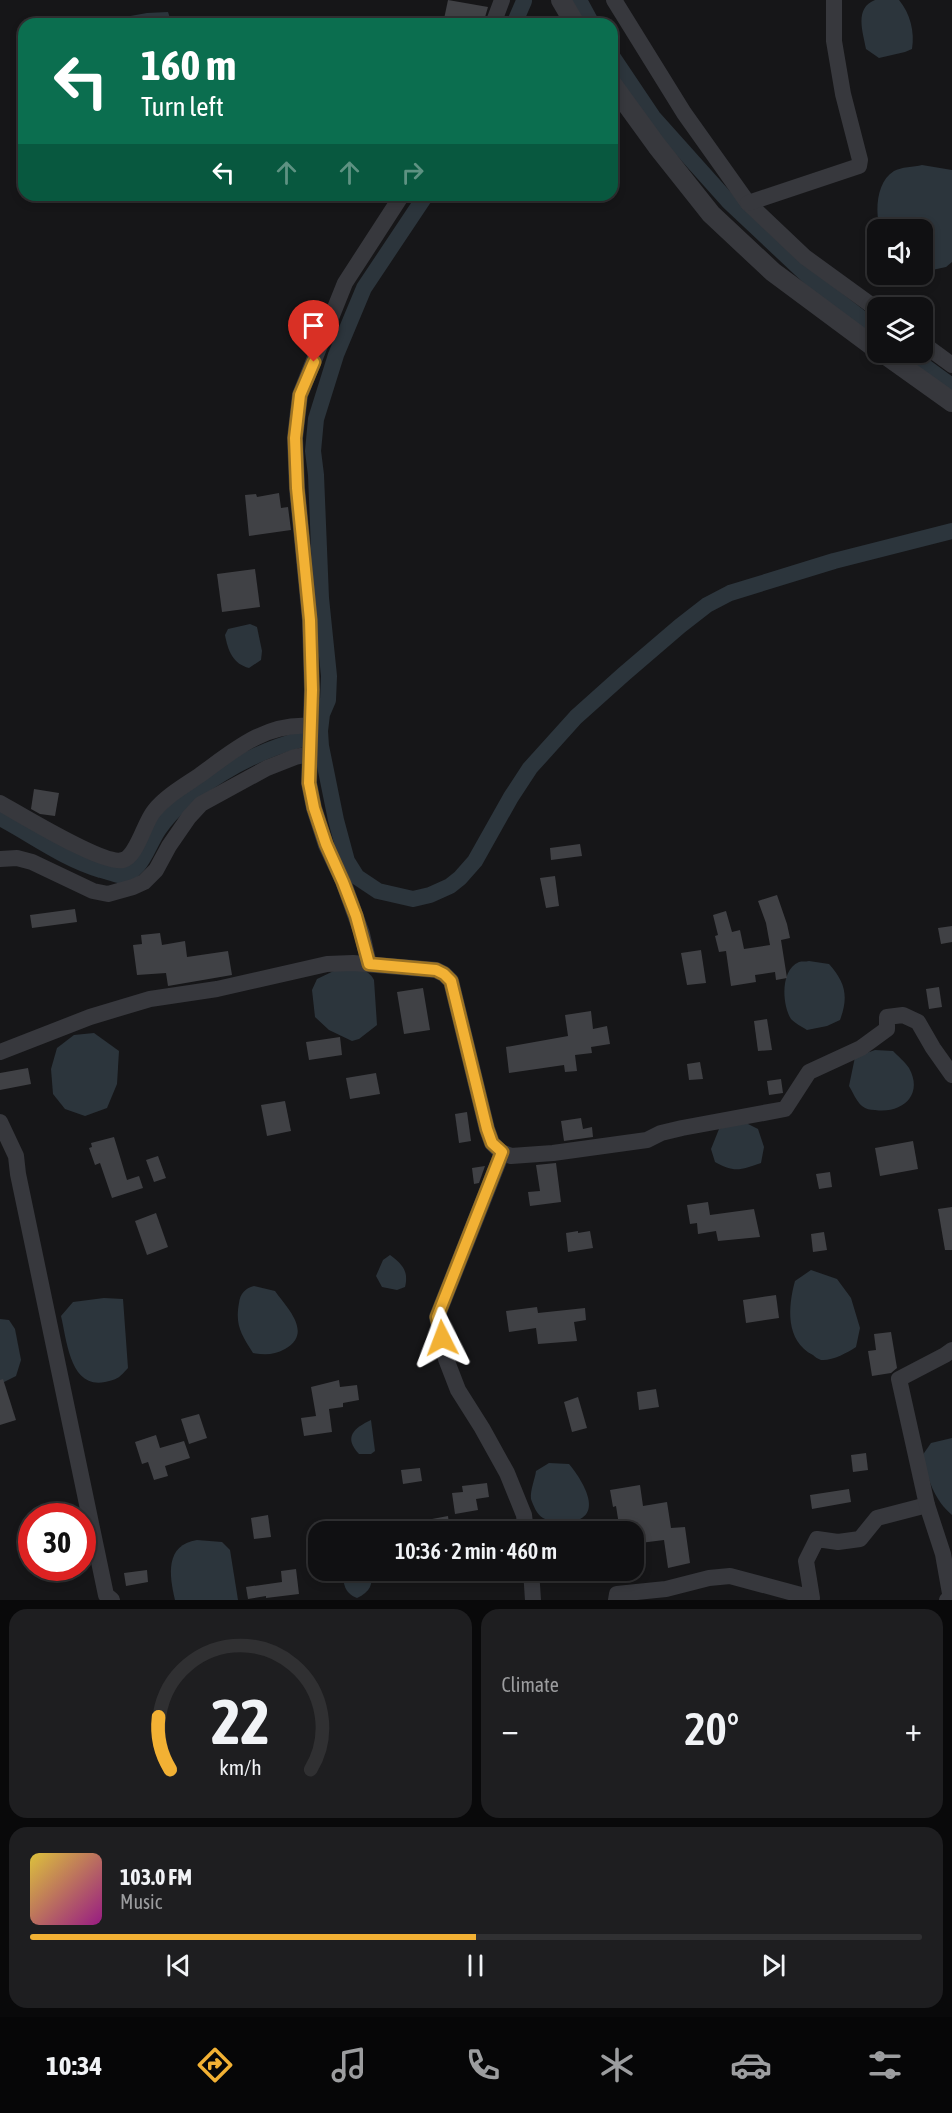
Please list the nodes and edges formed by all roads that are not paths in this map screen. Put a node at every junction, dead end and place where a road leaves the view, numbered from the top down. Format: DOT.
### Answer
graph roads {
  1 [pos="502,0"];
  2 [pos="561,0"];
  3 [pos="614,0"];
  4 [pos="834,0"];
  5 [pos="495,18"];
  6 [pos="572,18"];
  7 [pos="618,92"];
  8 [pos="398,201"];
  9 [pos="748,203"];
  10 [pos="867,302"];
  11 [pos="867,342"];
  12 [pos="933,351"];
  13 [pos="897,363"];
  14 [pos="952,365"];
  15 [pos="952,402"];
  16 [pos="310,726"];
  17 [pos="310,754"];
  18 [pos="0,803"];
  19 [pos="0,859"];
  20 [pos="369,964"];
  21 [pos="0,1052"];
  22 [pos="952,1076"];
  23 [pos="0,1122"];
  24 [pos="502,1152"];
  25 [pos="952,1350"];
  26 [pos="927,1505"];
  27 [pos="525,1521"];
  28 [pos="532,1581"];
  29 [pos="812,1599"];
  30 [pos="112,1600"];
  31 [pos="533,1600"];
  32 [pos="616,1600"];
  33 [pos="947,1600"];
  1 -- 5 [label="street"];
  2 -- 6 [label="street"];
  3 -- 9 [label="street"];
  4 -- 9 [label="street"];
  7 -- 11 [label="street"];
  8 -- 16 [label="street"];
  9 -- 10 [label="street"];
  12 -- 14 [label="street"];
  13 -- 15 [label="street"];
  16 -- 17 [label="street"];
  16 -- 18 [label="street"];
  17 -- 19 [label="street"];
  17 -- 20 [label="street"];
  20 -- 21 [label="street"];
  20 -- 24 [label="street"];
  22 -- 24 [label="street"];
  23 -- 30 [label="street"];
  24 -- 27 [label="street"];
  25 -- 26 [label="street"];
  26 -- 29 [label="street"];
  26 -- 33 [label="street"];
  28 -- 31 [label="street"];
  29 -- 32 [label="street"];
}
